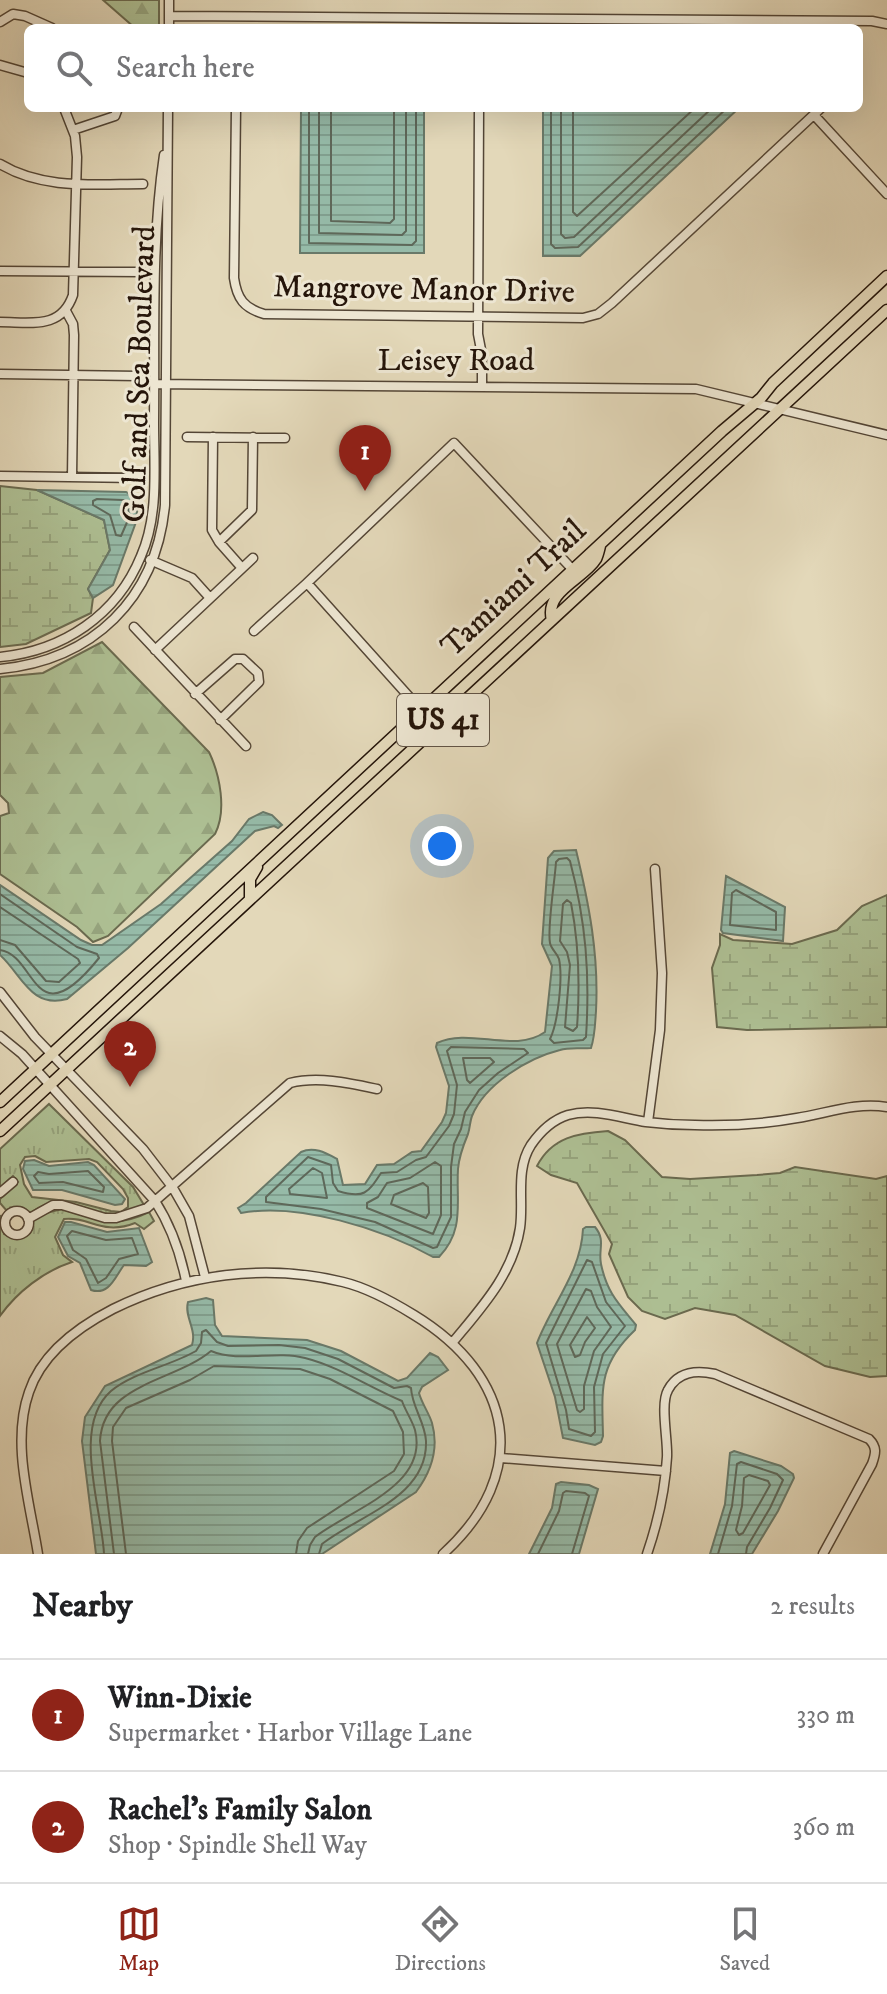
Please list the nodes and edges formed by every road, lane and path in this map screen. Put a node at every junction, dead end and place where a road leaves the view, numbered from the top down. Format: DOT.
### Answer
graph roads {
  1 [pos="169,0"];
  2 [pos="169,16"];
  3 [pos="238,16"];
  4 [pos="0,22"];
  5 [pos="480,23"];
  6 [pos="43,24"];
  7 [pos="169,24"];
  8 [pos="237,24"];
  9 [pos="664,24"];
  10 [pos="853,24"];
  11 [pos="887,24"];
  12 [pos="0,65"];
  13 [pos="24,72"];
  14 [pos="66,112"];
  15 [pos="116,112"];
  16 [pos="168,112"];
  17 [pos="236,112"];
  18 [pos="479,112"];
  19 [pos="817,112"];
  20 [pos="819,112"];
  21 [pos="73,130"];
  22 [pos="168,134"];
  23 [pos="0,164"];
  24 [pos="77,184"];
  25 [pos="143,184"];
  26 [pos="887,194"];
  27 [pos="0,271"];
  28 [pos="76,271"];
  29 [pos="143,272"];
  30 [pos="887,276"];
  31 [pos="887,310"];
  32 [pos="66,311"];
  33 [pos="478,316"];
  34 [pos="0,322"];
  35 [pos="0,374"];
  36 [pos="74,375"];
  37 [pos="138,376"];
  38 [pos="166,383"];
  39 [pos="155,384"];
  40 [pos="482,385"];
  41 [pos="755,403"];
  42 [pos="783,408"];
  43 [pos="887,435"];
  44 [pos="187,437"];
  45 [pos="213,437"];
  46 [pos="253,437"];
  47 [pos="285,438"];
  48 [pos="0,476"];
  49 [pos="72,477"];
  50 [pos="138,478"];
  51 [pos="219,542"];
  52 [pos="601,544"];
  53 [pos="141,556"];
  54 [pos="253,558"];
  55 [pos="152,561"];
  56 [pos="242,568"];
  57 [pos="573,570"];
  58 [pos="307,583"];
  59 [pos="210,598"];
  60 [pos="552,620"];
  61 [pos="134,627"];
  62 [pos="254,631"];
  63 [pos="155,650"];
  64 [pos="0,657"];
  65 [pos="0,669"];
  66 [pos="195,694"];
  67 [pos="421,710"];
  68 [pos="220,720"];
  69 [pos="246,746"];
  70 [pos="412,748"];
  71 [pos="262,859"];
  72 [pos="655,869"];
  73 [pos="250,899"];
  74 [pos="0,992"];
  75 [pos="0,1036"];
  76 [pos="50,1055"];
  77 [pos="35,1069"];
  78 [pos="65,1071"];
  79 [pos="50,1084"];
  80 [pos="377,1089"];
  81 [pos="0,1102"];
  82 [pos="887,1107"];
  83 [pos="648,1122"];
  84 [pos="0,1131"];
  85 [pos="13,1182"];
  86 [pos="173,1188"];
  87 [pos="0,1193"];
  88 [pos="155,1201"];
  89 [pos="3,1212"];
  90 [pos="28,1219"];
  91 [pos="205,1277"];
  92 [pos="186,1281"];
  93 [pos="453,1342"];
  94 [pos="501,1458"];
  95 [pos="666,1471"];
  96 [pos="38,1554"];
  97 [pos="443,1554"];
  98 [pos="647,1554"];
  99 [pos="823,1554"];
  1 -- 2 [label="street"];
  2 -- 3 [label="street"];
  2 -- 7 [label="street"];
  3 -- 5 [label="street"];
  3 -- 8 [label="street"];
  4 -- 6 [label="street"];
  5 -- 9 [label="street"];
  10 -- 11 [label="street"];
  12 -- 13 [label="street"];
  14 -- 21 [label="street"];
  15 -- 21 [label="street"];
  16 -- 22 [label="street, Golf and Sea Boulevard"];
  17 -- 33 [label="street, Mangrove Manor Drive"];
  18 -- 33 [label="street"];
  19 -- 33 [label="street, Mangrove Manor Drive"];
  20 -- 26 [label="street"];
  21 -- 24 [label="street"];
  22 -- 38 [label="street, Golf and Sea Boulevard"];
  22 -- 39 [label="street, Golf and Sea Boulevard"];
  23 -- 24 [label="street"];
  24 -- 25 [label="street"];
  24 -- 28 [label="street"];
  27 -- 28 [label="street"];
  28 -- 29 [label="street"];
  28 -- 32 [label="street"];
  30 -- 41 [label="main road, Tamiami Trail / US 41"];
  31 -- 42 [label="main road, Tamiami Trail / US 41"];
  32 -- 34 [label="street"];
  32 -- 36 [label="street"];
  33 -- 40 [label="street"];
  35 -- 36 [label="street"];
  36 -- 37 [label="street"];
  36 -- 49 [label="street"];
  38 -- 39 [label="street, Leisey Road"];
  38 -- 40 [label="street, Leisey Road"];
  38 -- 55 [label="street, Golf and Sea Boulevard"];
  39 -- 53 [label="street, Golf and Sea Boulevard"];
  40 -- 41 [label="street, Leisey Road"];
  41 -- 42 [label="street, Leisey Road"];
  41 -- 52 [label="main road, Tamiami Trail / US 41"];
  42 -- 43 [label="street, Leisey Road"];
  42 -- 60 [label="main road, Tamiami Trail / US 41"];
  44 -- 45 [label="street"];
  45 -- 46 [label="street"];
  45 -- 51 [label="street"];
  46 -- 47 [label="street"];
  46 -- 51 [label="street"];
  48 -- 49 [label="street"];
  49 -- 50 [label="street"];
  51 -- 56 [label="street"];
  52 -- 57 [label="main road, Tamiami Trail / US 41"];
  52 -- 60 [label="main road"];
  53 -- 55 [label="street"];
  53 -- 64 [label="street, Golf and Sea Boulevard"];
  54 -- 56 [label="street"];
  55 -- 59 [label="street"];
  55 -- 65 [label="street, Golf and Sea Boulevard"];
  56 -- 59 [label="street"];
  57 -- 58 [label="street"];
  57 -- 67 [label="main road, Tamiami Trail / US 41"];
  58 -- 62 [label="street"];
  58 -- 67 [label="street"];
  59 -- 63 [label="street"];
  60 -- 70 [label="main road, Tamiami Trail / US 41"];
  61 -- 63 [label="street"];
  63 -- 66 [label="street"];
  66 -- 68 [label="street"];
  66 -- 68 [label="street"];
  67 -- 70 [label="main road"];
  67 -- 71 [label="main road, Tamiami Trail / US 41"];
  68 -- 69 [label="street"];
  70 -- 73 [label="main road, Tamiami Trail / US 41"];
  71 -- 73 [label="main road"];
  71 -- 76 [label="main road, Tamiami Trail / US 41"];
  72 -- 83 [label="street"];
  73 -- 78 [label="main road, Tamiami Trail / US 41"];
  74 -- 76 [label="street"];
  75 -- 77 [label="street"];
  76 -- 77 [label="main road, Tamiami Trail / US 41"];
  76 -- 78 [label="street"];
  77 -- 79 [label="street"];
  77 -- 81 [label="main road, Tamiami Trail / US 41"];
  78 -- 79 [label="main road, Tamiami Trail / US 41"];
  78 -- 86 [label="street"];
  79 -- 84 [label="main road, Tamiami Trail / US 41"];
  79 -- 88 [label="street"];
  80 -- 86 [label="street"];
  82 -- 83 [label="street"];
  83 -- 93 [label="street"];
  85 -- 87 [label="street"];
  86 -- 88 [label="street"];
  86 -- 91 [label="street"];
  88 -- 90 [label="street"];
  88 -- 92 [label="street"];
  89 -- 90 [label="street"];
  89 -- 90 [label="street"];
  91 -- 92 [label="street"];
  91 -- 93 [label="street"];
  92 -- 96 [label="street"];
  93 -- 94 [label="street"];
  94 -- 95 [label="street"];
  94 -- 97 [label="street"];
  95 -- 98 [label="street"];
  95 -- 99 [label="street"];
}
